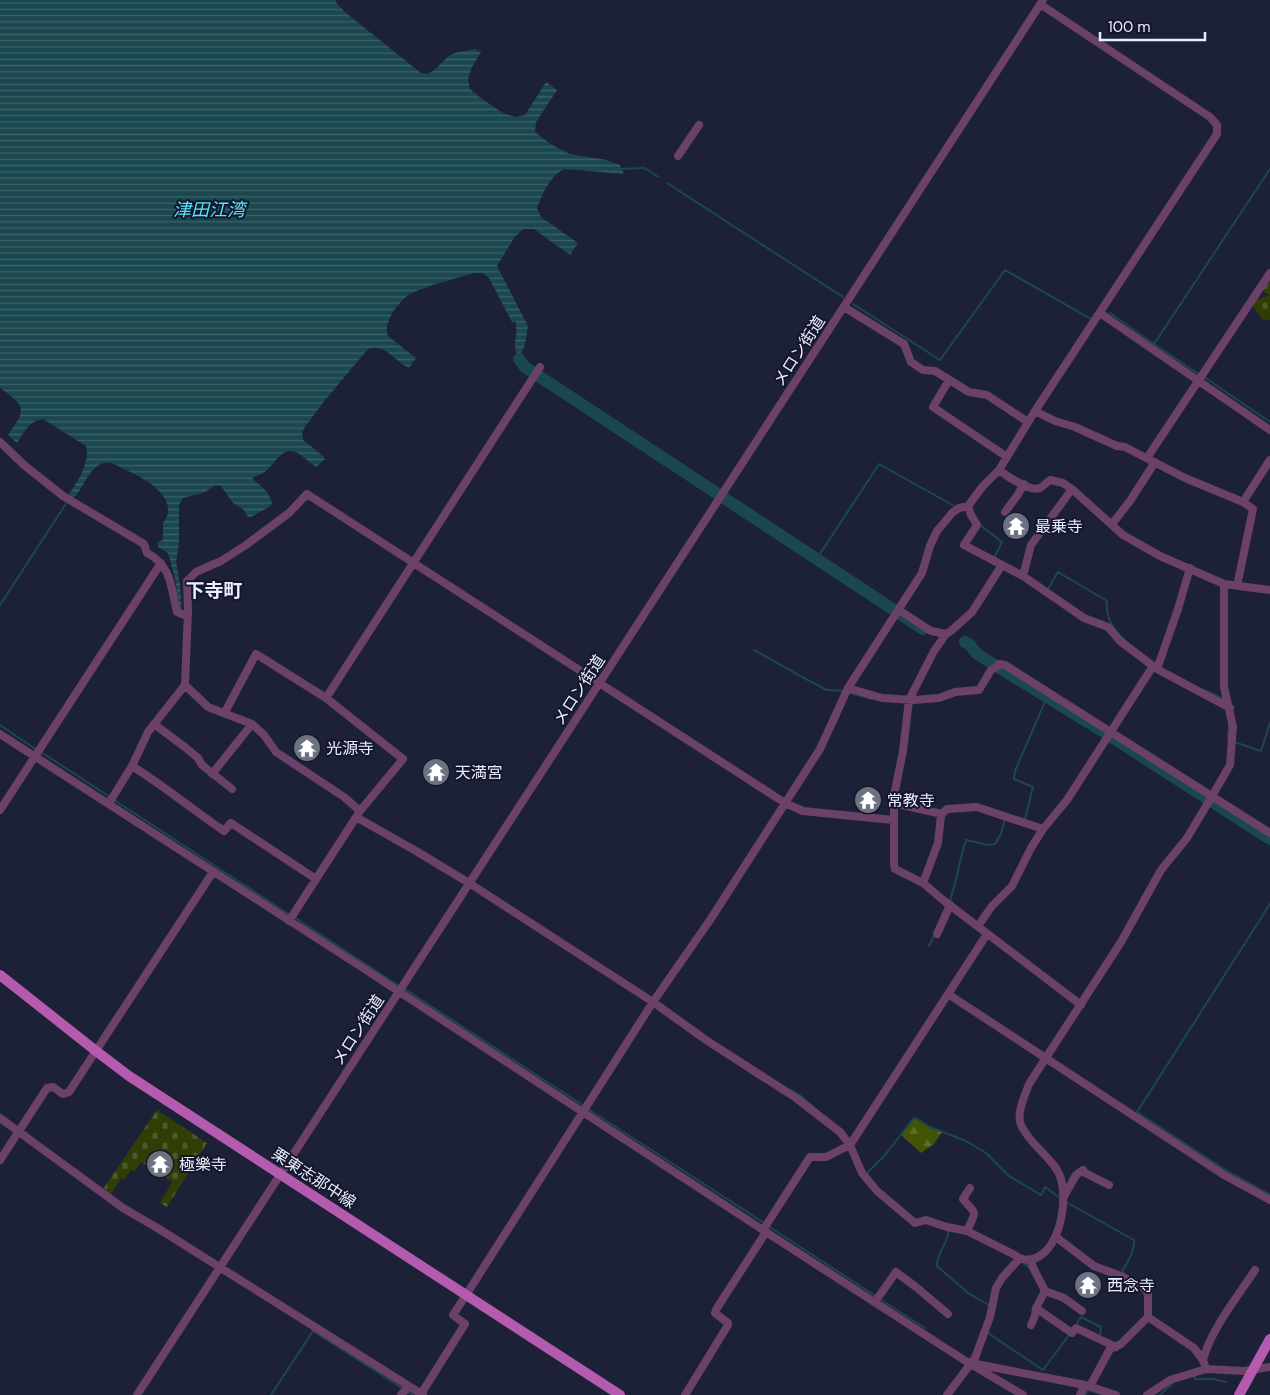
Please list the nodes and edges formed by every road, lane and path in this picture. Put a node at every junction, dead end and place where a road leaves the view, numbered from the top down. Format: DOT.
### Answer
graph roads {
  1 [pos="1041,1"];
  2 [pos="698,124"];
  3 [pos="678,156"];
  4 [pos="1270,273"];
  5 [pos="844,307"];
  6 [pos="1100,313"];
  7 [pos="540,367"];
  8 [pos="949,380"];
  9 [pos="1198,381"];
  10 [pos="1035,411"];
  11 [pos="1028,422"];
  12 [pos="1270,430"];
  13 [pos="0,442"];
  14 [pos="1007,457"];
  15 [pos="1147,458"];
  16 [pos="1270,460"];
  17 [pos="1155,462"];
  18 [pos="999,470"];
  19 [pos="1024,484"];
  20 [pos="1072,489"];
  21 [pos="1243,502"];
  22 [pos="968,506"];
  23 [pos="1005,512"];
  24 [pos="1112,524"];
  25 [pos="414,562"];
  26 [pos="161,563"];
  27 [pos="1002,565"];
  28 [pos="1190,568"];
  29 [pos="1023,576"];
  30 [pos="1224,584"];
  31 [pos="1237,586"];
  32 [pos="1270,590"];
  33 [pos="897,612"];
  34 [pos="187,616"];
  35 [pos="946,634"];
  36 [pos="1155,668"];
  37 [pos="600,683"];
  38 [pos="185,685"];
  39 [pos="848,688"];
  40 [pos="326,698"];
  41 [pos="909,700"];
  42 [pos="1230,708"];
  43 [pos="224,712"];
  44 [pos="154,724"];
  45 [pos="252,724"];
  46 [pos="0,734"];
  47 [pos="1109,734"];
  48 [pos="38,753"];
  49 [pos="132,766"];
  50 [pos="212,774"];
  51 [pos="232,789"];
  52 [pos="1211,799"];
  53 [pos="111,800"];
  54 [pos="785,803"];
  55 [pos="893,803"];
  56 [pos="0,810"];
  57 [pos="358,814"];
  58 [pos="942,814"];
  59 [pos="893,820"];
  60 [pos="1042,829"];
  61 [pos="1270,833"];
  62 [pos="213,872"];
  63 [pos="316,879"];
  64 [pos="470,883"];
  65 [pos="923,883"];
  66 [pos="950,905"];
  67 [pos="292,917"];
  68 [pos="978,926"];
  69 [pos="937,934"];
  70 [pos="987,934"];
  71 [pos="0,975"];
  72 [pos="401,989"];
  73 [pos="948,994"];
  74 [pos="654,1002"];
  75 [pos="1081,1005"];
  76 [pos="96,1051"];
  77 [pos="1046,1058"];
  78 [pos="585,1110"];
  79 [pos="0,1118"];
  80 [pos="18,1132"];
  81 [pos="850,1144"];
  82 [pos="0,1160"];
  83 [pos="280,1173"];
  84 [pos="1109,1185"];
  85 [pos="970,1188"];
  86 [pos="1063,1198"];
  87 [pos="1270,1200"];
  88 [pos="765,1228"];
  89 [pos="967,1231"];
  90 [pos="1056,1237"];
  91 [pos="1019,1259"];
  92 [pos="1030,1259"];
  93 [pos="219,1268"];
  94 [pos="1255,1270"];
  95 [pos="1044,1291"];
  96 [pos="466,1294"];
  97 [pos="877,1300"];
  98 [pos="1036,1308"];
  99 [pos="1082,1312"];
  100 [pos="948,1314"];
  101 [pos="1148,1317"];
  102 [pos="1031,1325"];
  103 [pos="1270,1338"];
  104 [pos="1116,1347"];
  105 [pos="1202,1360"];
  106 [pos="971,1364"];
  107 [pos="1270,1367"];
  108 [pos="1206,1369"];
  109 [pos="1253,1369"];
  110 [pos="409,1386"];
  111 [pos="1087,1386"];
  112 [pos="422,1394"];
  113 [pos="1242,1394"];
  114 [pos="137,1395"];
  115 [pos="402,1395"];
  116 [pos="620,1395"];
  117 [pos="685,1395"];
  118 [pos="947,1395"];
  119 [pos="1023,1395"];
  120 [pos="1080,1395"];
  121 [pos="1116,1395"];
  122 [pos="1147,1395"];
  1 -- 5 [label="street, メロン街道"];
  1 -- 6 [label="street"];
  2 -- 3 [label="street"];
  4 -- 9 [label="street"];
  5 -- 8 [label="street"];
  5 -- 37 [label="street, メロン街道"];
  6 -- 9 [label="street"];
  6 -- 10 [label="street"];
  7 -- 25 [label="street"];
  8 -- 11 [label="street"];
  8 -- 14 [label="street"];
  9 -- 12 [label="street"];
  9 -- 15 [label="street"];
  10 -- 11 [label="street"];
  10 -- 15 [label="street"];
  11 -- 14 [label="street"];
  13 -- 26 [label="street"];
  14 -- 18 [label="street"];
  15 -- 17 [label="street"];
  16 -- 21 [label="street"];
  17 -- 21 [label="street"];
  17 -- 24 [label="street"];
  18 -- 19 [label="street"];
  18 -- 22 [label="street"];
  19 -- 20 [label="street"];
  19 -- 23 [label="street"];
  20 -- 24 [label="street"];
  20 -- 29 [label="street"];
  21 -- 31 [label="street"];
  22 -- 27 [label="street"];
  22 -- 33 [label="street"];
  24 -- 28 [label="street"];
  25 -- 34 [label="street"];
  25 -- 37 [label="street"];
  25 -- 40 [label="street"];
  26 -- 34 [label="street"];
  26 -- 48 [label="street"];
  27 -- 29 [label="street"];
  27 -- 35 [label="street"];
  28 -- 30 [label="street"];
  28 -- 36 [label="street"];
  29 -- 36 [label="street"];
  30 -- 31 [label="street"];
  30 -- 42 [label="street"];
  31 -- 32 [label="street"];
  33 -- 35 [label="street"];
  33 -- 39 [label="street"];
  34 -- 38 [label="street"];
  35 -- 41 [label="street"];
  36 -- 42 [label="street"];
  36 -- 47 [label="street"];
  37 -- 54 [label="street"];
  37 -- 64 [label="street, メロン街道"];
  38 -- 43 [label="street"];
  38 -- 44 [label="street"];
  39 -- 41 [label="street"];
  39 -- 54 [label="street"];
  40 -- 43 [label="street"];
  40 -- 57 [label="street"];
  41 -- 47 [label="street"];
  41 -- 55 [label="street"];
  42 -- 52 [label="street"];
  43 -- 45 [label="street"];
  44 -- 49 [label="street"];
  44 -- 50 [label="street"];
  45 -- 50 [label="street"];
  45 -- 57 [label="street"];
  46 -- 48 [label="street"];
  47 -- 52 [label="street"];
  47 -- 60 [label="street"];
  48 -- 53 [label="street"];
  48 -- 56 [label="street"];
  49 -- 53 [label="street"];
  49 -- 63 [label="street"];
  50 -- 51 [label="street"];
  52 -- 61 [label="street"];
  52 -- 75 [label="street"];
  53 -- 62 [label="street"];
  54 -- 59 [label="street"];
  54 -- 74 [label="street"];
  55 -- 58 [label="street"];
  55 -- 59 [label="street"];
  57 -- 63 [label="street"];
  57 -- 64 [label="street"];
  58 -- 60 [label="street"];
  58 -- 65 [label="street"];
  59 -- 65 [label="street"];
  60 -- 68 [label="street"];
  62 -- 67 [label="street"];
  62 -- 76 [label="street"];
  63 -- 67 [label="street"];
  64 -- 72 [label="street, メロン街道"];
  64 -- 74 [label="street"];
  65 -- 66 [label="street"];
  66 -- 68 [label="street"];
  66 -- 69 [label="street"];
  67 -- 72 [label="street"];
  68 -- 70 [label="street"];
  70 -- 73 [label="street"];
  70 -- 75 [label="street"];
  71 -- 76 [label="main road, 栗東志那中線"];
  72 -- 78 [label="street"];
  72 -- 83 [label="street, メロン街道"];
  73 -- 77 [label="street"];
  73 -- 81 [label="street"];
  74 -- 78 [label="street"];
  74 -- 81 [label="street"];
  75 -- 77 [label="street"];
  76 -- 80 [label="street"];
  76 -- 83 [label="main road, 栗東志那中線"];
  77 -- 86 [label="street"];
  77 -- 87 [label="street"];
  78 -- 88 [label="street"];
  78 -- 96 [label="street"];
  79 -- 80 [label="street"];
  80 -- 82 [label="street"];
  80 -- 93 [label="street"];
  81 -- 88 [label="street"];
  81 -- 89 [label="street"];
  83 -- 93 [label="street, メロン街道"];
  83 -- 96 [label="main road, 栗東志那中線"];
  84 -- 86 [label="street"];
  85 -- 89 [label="street"];
  86 -- 90 [label="street"];
  88 -- 97 [label="street"];
  88 -- 117 [label="street"];
  89 -- 91 [label="street"];
  90 -- 92 [label="street"];
  90 -- 101 [label="street"];
  91 -- 92 [label="street"];
  91 -- 106 [label="street"];
  92 -- 95 [label="street"];
  93 -- 110 [label="street"];
  93 -- 114 [label="street, メロン街道"];
  94 -- 105 [label="street"];
  95 -- 98 [label="street"];
  95 -- 99 [label="street"];
  96 -- 112 [label="street"];
  96 -- 116 [label="main road, 栗東志那中線"];
  97 -- 100 [label="street"];
  97 -- 106 [label="street"];
  98 -- 102 [label="street"];
  98 -- 104 [label="street"];
  101 -- 104 [label="street"];
  101 -- 105 [label="street"];
  103 -- 109 [label="main road"];
  104 -- 111 [label="street"];
  105 -- 108 [label="street"];
  106 -- 111 [label="street"];
  106 -- 118 [label="street"];
  106 -- 119 [label="street"];
  107 -- 109 [label="street"];
  108 -- 109 [label="street"];
  108 -- 122 [label="street"];
  109 -- 113 [label="main road"];
  110 -- 112 [label="street"];
  110 -- 115 [label="street"];
  111 -- 120 [label="street"];
  111 -- 121 [label="street"];
}
